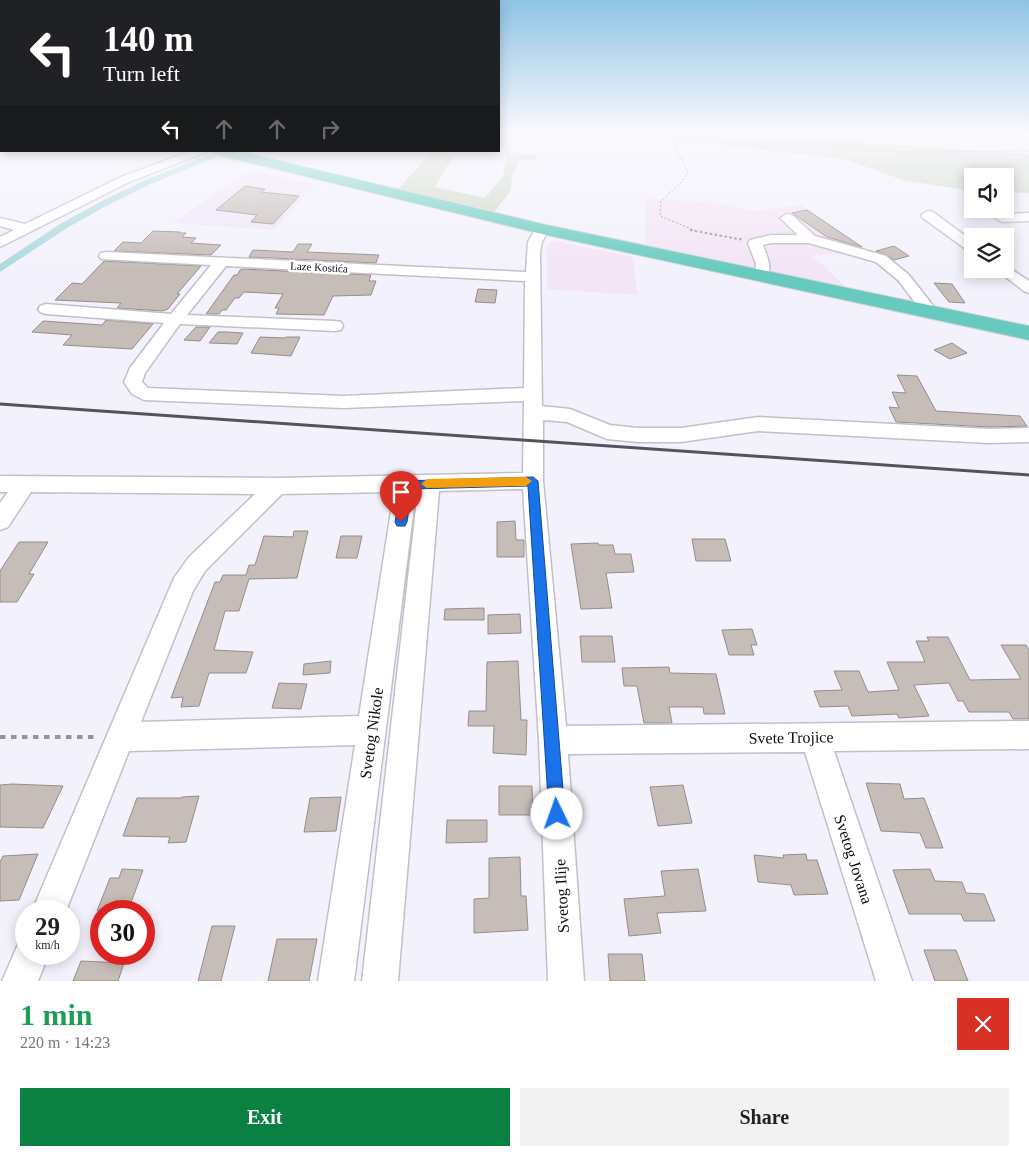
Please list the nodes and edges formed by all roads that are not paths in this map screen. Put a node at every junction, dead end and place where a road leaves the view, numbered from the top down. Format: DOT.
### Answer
graph roads {
  1 [pos="126,178"];
  2 [pos="330,178"];
  3 [pos="928,215"];
  4 [pos="1029,217"];
  5 [pos="787,218"];
  6 [pos="1014,218"];
  7 [pos="0,222"];
  8 [pos="542,228"];
  9 [pos="26,229"];
  10 [pos="810,239"];
  11 [pos="964,241"];
  12 [pos="0,243"];
  13 [pos="106,256"];
  14 [pos="221,263"];
  15 [pos="761,275"];
  16 [pos="533,277"];
  17 [pos="1014,277"];
  18 [pos="1029,288"];
  19 [pos="46,309"];
  20 [pos="930,312"];
  21 [pos="175,318"];
  22 [pos="335,326"];
  23 [pos="1029,333"];
  24 [pos="533,403"];
  25 [pos="1029,435"];
  26 [pos="533,481"];
  27 [pos="0,484"];
  28 [pos="25,484"];
  29 [pos="418,484"];
  30 [pos="277,486"];
  31 [pos="0,521"];
  32 [pos="372,730"];
  33 [pos="1029,735"];
  34 [pos="121,737"];
  35 [pos="815,737"];
  36 [pos="553,740"];
  37 [pos="54,900"];
  38 [pos="27,965"];
  39 [pos="20,981"];
  40 [pos="336,981"];
  41 [pos="380,981"];
  42 [pos="566,981"];
  43 [pos="894,981"];
  1 -- 9 [label="street"];
  2 -- 8 [label="main road"];
  3 -- 11 [label="street"];
  4 -- 6 [label="street"];
  5 -- 10 [label="street"];
  7 -- 9 [label="street"];
  8 -- 15 [label="main road"];
  8 -- 16 [label="street, Svetog Ilije"];
  9 -- 12 [label="street"];
  10 -- 15 [label="street"];
  10 -- 20 [label="street"];
  13 -- 14 [label="street, Laze Kostića"];
  14 -- 16 [label="street, Laze Kostića"];
  14 -- 21 [label="street"];
  15 -- 20 [label="main road"];
  16 -- 24 [label="street, Svetog Ilije"];
  17 -- 18 [label="street"];
  19 -- 21 [label="street"];
  20 -- 23 [label="main road"];
  21 -- 22 [label="street"];
  21 -- 24 [label="street"];
  24 -- 25 [label="street"];
  24 -- 26 [label="street, Svetog Ilije"];
  26 -- 29 [label="street"];
  26 -- 36 [label="street, Svetog Ilije"];
  27 -- 28 [label="street"];
  28 -- 30 [label="street"];
  28 -- 31 [label="street"];
  29 -- 30 [label="street"];
  29 -- 32 [label="street, Svetog Nikole"];
  29 -- 41 [label="street"];
  30 -- 34 [label="street"];
  32 -- 34 [label="street"];
  32 -- 40 [label="street, Svetog Nikole"];
  33 -- 35 [label="street, Svete Trojice"];
  34 -- 37 [label="street"];
  35 -- 36 [label="street, Svete Trojice"];
  35 -- 43 [label="street, Svetog Jovana"];
  36 -- 42 [label="street, Svetog Ilije"];
  38 -- 39 [label="street"];
}
